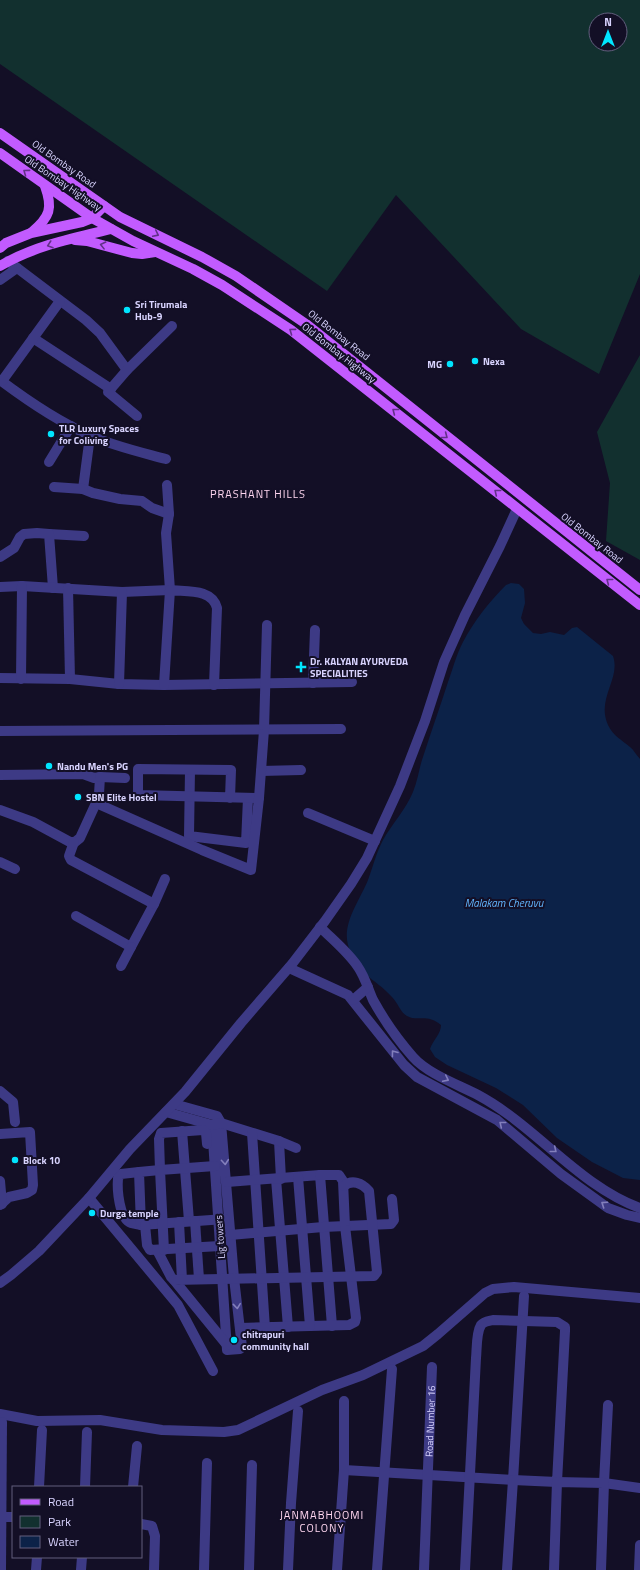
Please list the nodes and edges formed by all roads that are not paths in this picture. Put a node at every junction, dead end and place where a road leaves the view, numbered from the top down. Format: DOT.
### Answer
graph roads {
  1 [pos="0,134"];
  2 [pos="0,153"];
  3 [pos="45,186"];
  4 [pos="104,206"];
  5 [pos="120,217"];
  6 [pos="87,220"];
  7 [pos="111,228"];
  8 [pos="31,234"];
  9 [pos="88,234"];
  10 [pos="67,240"];
  11 [pos="0,248"];
  12 [pos="155,252"];
  13 [pos="4,264"];
  14 [pos="18,268"];
  15 [pos="0,280"];
  16 [pos="60,301"];
  17 [pos="172,326"];
  18 [pos="33,338"];
  19 [pos="127,370"];
  20 [pos="1,381"];
  21 [pos="111,389"];
  22 [pos="137,416"];
  23 [pos="71,426"];
  24 [pos="90,436"];
  25 [pos="166,459"];
  26 [pos="49,462"];
  27 [pos="167,485"];
  28 [pos="54,487"];
  29 [pos="83,489"];
  30 [pos="517,509"];
  31 [pos="169,514"];
  32 [pos="49,534"];
  33 [pos="84,536"];
  34 [pos="0,557"];
  35 [pos="22,586"];
  36 [pos="0,587"];
  37 [pos="53,588"];
  38 [pos="68,588"];
  39 [pos="170,590"];
  40 [pos="640,590"];
  41 [pos="122,592"];
  42 [pos="640,606"];
  43 [pos="267,625"];
  44 [pos="315,630"];
  45 [pos="0,678"];
  46 [pos="21,679"];
  47 [pos="70,679"];
  48 [pos="352,682"];
  49 [pos="265,683"];
  50 [pos="313,683"];
  51 [pos="120,684"];
  52 [pos="214,684"];
  53 [pos="164,685"];
  54 [pos="341,729"];
  55 [pos="264,730"];
  56 [pos="0,731"];
  57 [pos="190,770"];
  58 [pos="301,770"];
  59 [pos="261,771"];
  60 [pos="0,774"];
  61 [pos="100,777"];
  62 [pos="126,778"];
  63 [pos="189,796"];
  64 [pos="230,798"];
  65 [pos="248,798"];
  66 [pos="259,798"];
  67 [pos="96,803"];
  68 [pos="0,810"];
  69 [pos="308,813"];
  70 [pos="375,841"];
  71 [pos="74,842"];
  72 [pos="0,862"];
  73 [pos="15,869"];
  74 [pos="165,880"];
  75 [pos="154,904"];
  76 [pos="76,916"];
  77 [pos="320,927"];
  78 [pos="131,947"];
  79 [pos="121,966"];
  80 [pos="289,968"];
  81 [pos="368,987"];
  82 [pos="353,1000"];
  83 [pos="414,1059"];
  84 [pos="404,1065"];
  85 [pos="0,1091"];
  86 [pos="170,1108"];
  87 [pos="15,1122"];
  88 [pos="216,1124"];
  89 [pos="182,1131"];
  90 [pos="252,1133"];
  91 [pos="0,1134"];
  92 [pos="279,1141"];
  93 [pos="296,1148"];
  94 [pos="212,1166"];
  95 [pos="185,1168"];
  96 [pos="160,1170"];
  97 [pos="139,1172"];
  98 [pos="320,1175"];
  99 [pos="298,1177"];
  100 [pos="279,1179"];
  101 [pos="256,1180"];
  102 [pos="0,1181"];
  103 [pos="227,1182"];
  104 [pos="344,1186"];
  105 [pos="89,1198"];
  106 [pos="392,1199"];
  107 [pos="1,1204"];
  108 [pos="640,1208"];
  109 [pos="229,1218"];
  110 [pos="640,1218"];
  111 [pos="216,1219"];
  112 [pos="188,1221"];
  113 [pos="162,1223"];
  114 [pos="143,1225"];
  115 [pos="345,1226"];
  116 [pos="372,1226"];
  117 [pos="323,1227"];
  118 [pos="302,1229"];
  119 [pos="280,1231"];
  120 [pos="259,1232"];
  121 [pos="230,1235"];
  122 [pos="217,1246"];
  123 [pos="197,1247"];
  124 [pos="180,1248"];
  125 [pos="160,1250"];
  126 [pos="328,1276"];
  127 [pos="306,1277"];
  128 [pos="351,1277"];
  129 [pos="234,1278"];
  130 [pos="284,1278"];
  131 [pos="199,1279"];
  132 [pos="220,1279"];
  133 [pos="262,1279"];
  134 [pos="178,1280"];
  135 [pos="0,1283"];
  136 [pos="524,1296"];
  137 [pos="640,1298"];
  138 [pos="523,1321"];
  139 [pos="310,1326"];
  140 [pos="332,1326"];
  141 [pos="288,1327"];
  142 [pos="240,1328"];
  143 [pos="265,1328"];
  144 [pos="227,1348"];
  145 [pos="432,1367"];
  146 [pos="392,1369"];
  147 [pos="213,1372"];
  148 [pos="344,1401"];
  149 [pos="608,1405"];
  150 [pos="298,1411"];
  151 [pos="1,1418"];
  152 [pos="42,1430"];
  153 [pos="87,1432"];
  154 [pos="137,1446"];
  155 [pos="207,1464"];
  156 [pos="252,1465"];
  157 [pos="344,1470"];
  158 [pos="384,1472"];
  159 [pos="428,1475"];
  160 [pos="470,1478"];
  161 [pos="513,1480"];
  162 [pos="557,1482"];
  163 [pos="604,1483"];
  164 [pos="39,1486"];
  165 [pos="85,1486"];
  166 [pos="134,1486"];
  167 [pos="640,1488"];
  168 [pos="0,1517"];
  169 [pos="12,1517"];
  170 [pos="142,1524"];
  171 [pos="640,1545"];
  172 [pos="37,1558"];
  173 [pos="82,1558"];
  174 [pos="1,1570"];
  175 [pos="36,1570"];
  176 [pos="81,1570"];
  177 [pos="154,1570"];
  178 [pos="204,1570"];
  179 [pos="250,1570"];
  180 [pos="288,1570"];
  181 [pos="337,1570"];
  182 [pos="377,1570"];
  183 [pos="424,1570"];
  184 [pos="464,1570"];
  185 [pos="507,1570"];
  186 [pos="554,1570"];
  187 [pos="601,1570"];
  188 [pos="639,1570"];
  1 -- 4 [label="main road, Old Bombay Road"];
  3 -- 2 [label="main road, Old Bombay Highway, one-way"];
  3 -- 6 [label="main road, Old Bombay Highway"];
  3 -- 8 [label="main road"];
  4 -- 5 [label="main road, Old Bombay Road"];
  4 -- 6 [label="main road"];
  5 -- 7 [label="main road"];
  5 -- 40 [label="main road, Old Bombay Road, one-way"];
  6 -- 7 [label="main road, Old Bombay Highway"];
  6 -- 8 [label="main road"];
  6 -- 9 [label="main road"];
  7 -- 9 [label="main road"];
  7 -- 12 [label="main road, Old Bombay Highway"];
  8 -- 11 [label="main road"];
  9 -- 10 [label="main road"];
  12 -- 10 [label="main road, one-way"];
  10 -- 13 [label="main road, one-way"];
  30 -- 12 [label="main road, Old Bombay Highway, one-way"];
  13 -- 14 [label="street"];
  14 -- 15 [label="street"];
  14 -- 16 [label="street"];
  16 -- 18 [label="street"];
  16 -- 19 [label="street"];
  17 -- 19 [label="street"];
  18 -- 20 [label="street"];
  18 -- 21 [label="street"];
  19 -- 21 [label="street"];
  20 -- 23 [label="street"];
  21 -- 22 [label="street"];
  23 -- 24 [label="street"];
  23 -- 26 [label="street"];
  24 -- 25 [label="street"];
  24 -- 29 [label="street"];
  27 -- 31 [label="street"];
  28 -- 29 [label="street"];
  29 -- 31 [label="street"];
  42 -- 30 [label="main road, Old Bombay Highway, one-way"];
  30 -- 70 [label="street"];
  31 -- 39 [label="street"];
  32 -- 33 [label="street"];
  32 -- 34 [label="street"];
  32 -- 37 [label="street"];
  35 -- 36 [label="street"];
  35 -- 37 [label="street"];
  35 -- 46 [label="street"];
  37 -- 38 [label="street"];
  38 -- 41 [label="street"];
  38 -- 47 [label="street"];
  39 -- 41 [label="street"];
  39 -- 52 [label="street"];
  39 -- 53 [label="street"];
  41 -- 51 [label="street"];
  43 -- 49 [label="street"];
  44 -- 50 [label="street"];
  45 -- 46 [label="street"];
  46 -- 47 [label="street"];
  47 -- 51 [label="street"];
  48 -- 50 [label="street"];
  49 -- 50 [label="street"];
  49 -- 52 [label="street"];
  49 -- 55 [label="street"];
  51 -- 53 [label="street"];
  52 -- 53 [label="street"];
  54 -- 55 [label="street"];
  55 -- 56 [label="street"];
  55 -- 59 [label="street"];
  57 -- 63 [label="street"];
  57 -- 63 [label="street"];
  57 -- 64 [label="street"];
  58 -- 59 [label="street"];
  59 -- 66 [label="street"];
  60 -- 61 [label="street"];
  61 -- 62 [label="street"];
  61 -- 67 [label="street"];
  63 -- 64 [label="street"];
  63 -- 65 [label="street"];
  64 -- 65 [label="street"];
  65 -- 66 [label="street"];
  66 -- 67 [label="street"];
  67 -- 71 [label="street"];
  68 -- 71 [label="street"];
  69 -- 70 [label="street"];
  70 -- 77 [label="street"];
  71 -- 75 [label="street"];
  72 -- 73 [label="street"];
  74 -- 75 [label="street"];
  75 -- 78 [label="street"];
  76 -- 78 [label="street"];
  77 -- 80 [label="street"];
  77 -- 81 [label="street"];
  78 -- 79 [label="street"];
  80 -- 82 [label="street"];
  80 -- 86 [label="street"];
  81 -- 82 [label="street"];
  81 -- 83 [label="street"];
  84 -- 82 [label="street, one-way"];
  83 -- 84 [label="street"];
  83 -- 108 [label="street, one-way"];
  110 -- 84 [label="street, one-way"];
  85 -- 87 [label="street"];
  86 -- 88 [label="street"];
  86 -- 105 [label="street"];
  88 -- 90 [label="street"];
  88 -- 94 [label="street"];
  88 -- 103 [label="street, one-way"];
  89 -- 94 [label="street"];
  89 -- 95 [label="street"];
  89 -- 96 [label="street"];
  90 -- 92 [label="street"];
  90 -- 101 [label="street"];
  91 -- 107 [label="street"];
  92 -- 93 [label="street"];
  92 -- 100 [label="street"];
  94 -- 95 [label="street"];
  94 -- 111 [label="street, Lig towers"];
  95 -- 96 [label="street"];
  95 -- 112 [label="street"];
  96 -- 97 [label="street"];
  96 -- 113 [label="street"];
  97 -- 114 [label="street"];
  97 -- 114 [label="street"];
  98 -- 99 [label="street"];
  98 -- 104 [label="street"];
  98 -- 117 [label="street"];
  99 -- 100 [label="street"];
  99 -- 118 [label="street"];
  100 -- 101 [label="street"];
  100 -- 119 [label="street"];
  101 -- 103 [label="street"];
  101 -- 120 [label="street"];
  102 -- 107 [label="street"];
  103 -- 109 [label="street"];
  104 -- 115 [label="street"];
  104 -- 116 [label="street"];
  105 -- 135 [label="street"];
  105 -- 147 [label="street"];
  106 -- 116 [label="street"];
  109 -- 111 [label="street"];
  109 -- 121 [label="street"];
  111 -- 112 [label="street"];
  111 -- 122 [label="street, Lig towers"];
  112 -- 113 [label="street"];
  112 -- 123 [label="street"];
  112 -- 124 [label="street"];
  113 -- 114 [label="street"];
  113 -- 125 [label="street"];
  114 -- 125 [label="street"];
  115 -- 116 [label="street"];
  115 -- 117 [label="street"];
  115 -- 128 [label="street"];
  116 -- 128 [label="street"];
  117 -- 118 [label="street"];
  117 -- 126 [label="street"];
  118 -- 119 [label="street"];
  118 -- 127 [label="street"];
  119 -- 120 [label="street"];
  119 -- 130 [label="street"];
  120 -- 121 [label="street"];
  120 -- 133 [label="street"];
  121 -- 129 [label="street"];
  122 -- 123 [label="street"];
  122 -- 132 [label="street, Lig towers"];
  123 -- 124 [label="street"];
  123 -- 131 [label="street"];
  124 -- 125 [label="street"];
  124 -- 134 [label="street"];
  125 -- 134 [label="street"];
  126 -- 127 [label="street"];
  126 -- 128 [label="street"];
  126 -- 140 [label="street"];
  127 -- 130 [label="street"];
  127 -- 139 [label="street"];
  128 -- 140 [label="street"];
  129 -- 132 [label="street"];
  129 -- 133 [label="street"];
  129 -- 142 [label="street, one-way"];
  130 -- 133 [label="street"];
  130 -- 141 [label="street"];
  131 -- 132 [label="street"];
  131 -- 134 [label="street"];
  132 -- 144 [label="street, Lig towers"];
  133 -- 143 [label="street"];
  134 -- 144 [label="street"];
  136 -- 138 [label="street"];
  137 -- 151 [label="street"];
  138 -- 160 [label="street"];
  138 -- 161 [label="street"];
  138 -- 162 [label="street"];
  139 -- 140 [label="street"];
  139 -- 141 [label="street"];
  141 -- 143 [label="street"];
  142 -- 143 [label="street"];
  142 -- 144 [label="street"];
  145 -- 159 [label="street, Road Number 16"];
  146 -- 158 [label="street"];
  148 -- 157 [label="street"];
  149 -- 163 [label="street"];
  150 -- 180 [label="street"];
  151 -- 168 [label="street"];
  152 -- 164 [label="street"];
  153 -- 165 [label="street"];
  154 -- 166 [label="street"];
  155 -- 178 [label="street"];
  156 -- 179 [label="street"];
  157 -- 158 [label="street"];
  157 -- 181 [label="street"];
  158 -- 159 [label="street"];
  158 -- 182 [label="street"];
  159 -- 160 [label="street"];
  159 -- 183 [label="street, Road Number 16"];
  160 -- 161 [label="street"];
  160 -- 184 [label="street"];
  161 -- 162 [label="street"];
  161 -- 185 [label="street"];
  162 -- 163 [label="street"];
  162 -- 186 [label="street"];
  163 -- 167 [label="street"];
  163 -- 187 [label="street"];
  168 -- 169 [label="street"];
  168 -- 174 [label="street"];
  170 -- 177 [label="street"];
  171 -- 188 [label="street"];
  172 -- 175 [label="street"];
  173 -- 176 [label="street"];
}
